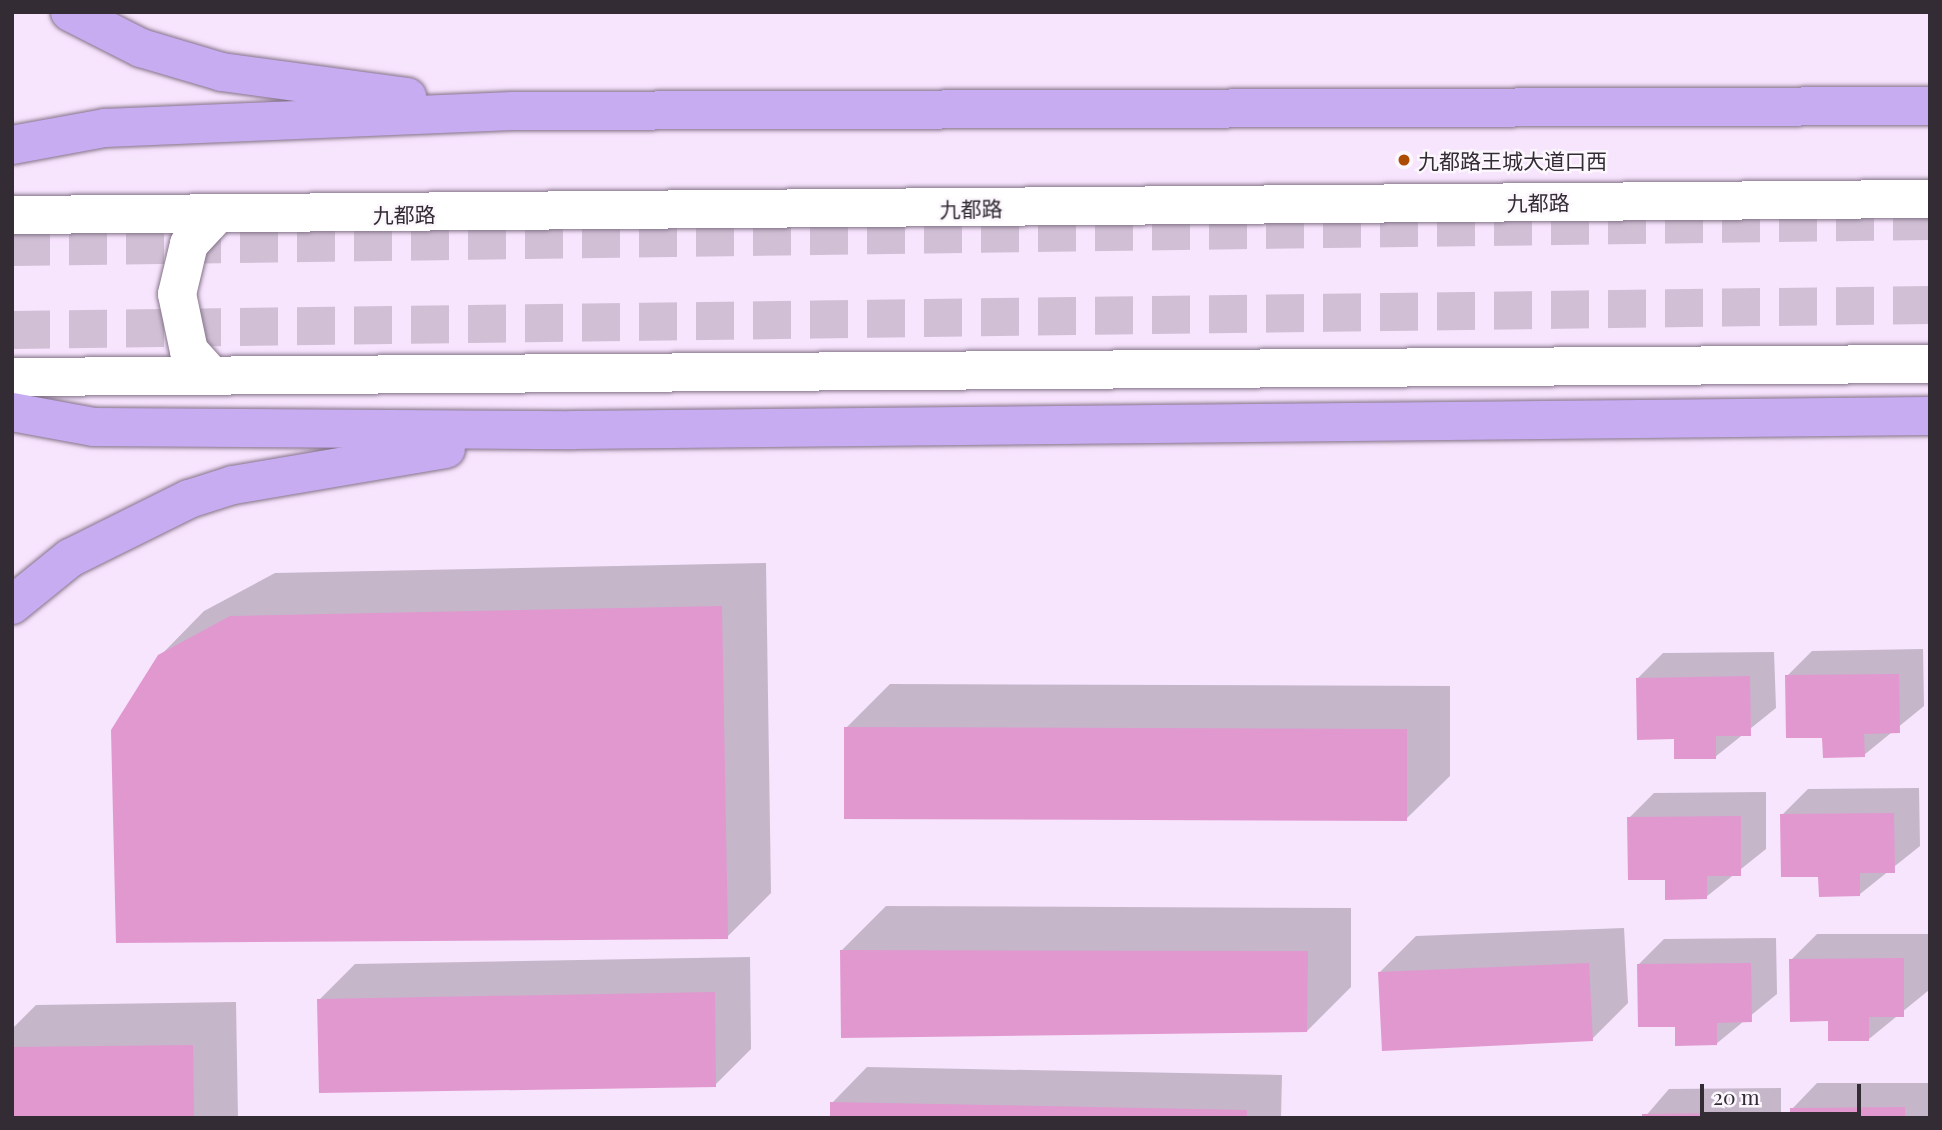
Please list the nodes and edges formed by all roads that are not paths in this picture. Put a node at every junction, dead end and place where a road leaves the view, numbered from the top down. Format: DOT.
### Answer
graph roads {
  1 [pos="70,12"];
  2 [pos="1930,106"];
  3 [pos="513,111"];
  4 [pos="12,145"];
  5 [pos="1930,199"];
  6 [pos="12,215"];
  7 [pos="216,215"];
  8 [pos="1930,364"];
  9 [pos="209,373"];
  10 [pos="12,377"];
  11 [pos="12,412"];
  12 [pos="1930,416"];
  13 [pos="573,430"];
  14 [pos="12,605"];
  1 -- 3 [label="main road"];
  2 -- 3 [label="main road"];
  3 -- 4 [label="main road"];
  5 -- 7 [label="main road, 九都路"];
  6 -- 7 [label="main road, 九都路"];
  7 -- 9 [label="main road"];
  8 -- 9 [label="main road"];
  9 -- 10 [label="main road"];
  11 -- 13 [label="main road"];
  12 -- 13 [label="main road"];
  13 -- 14 [label="main road"];
}
